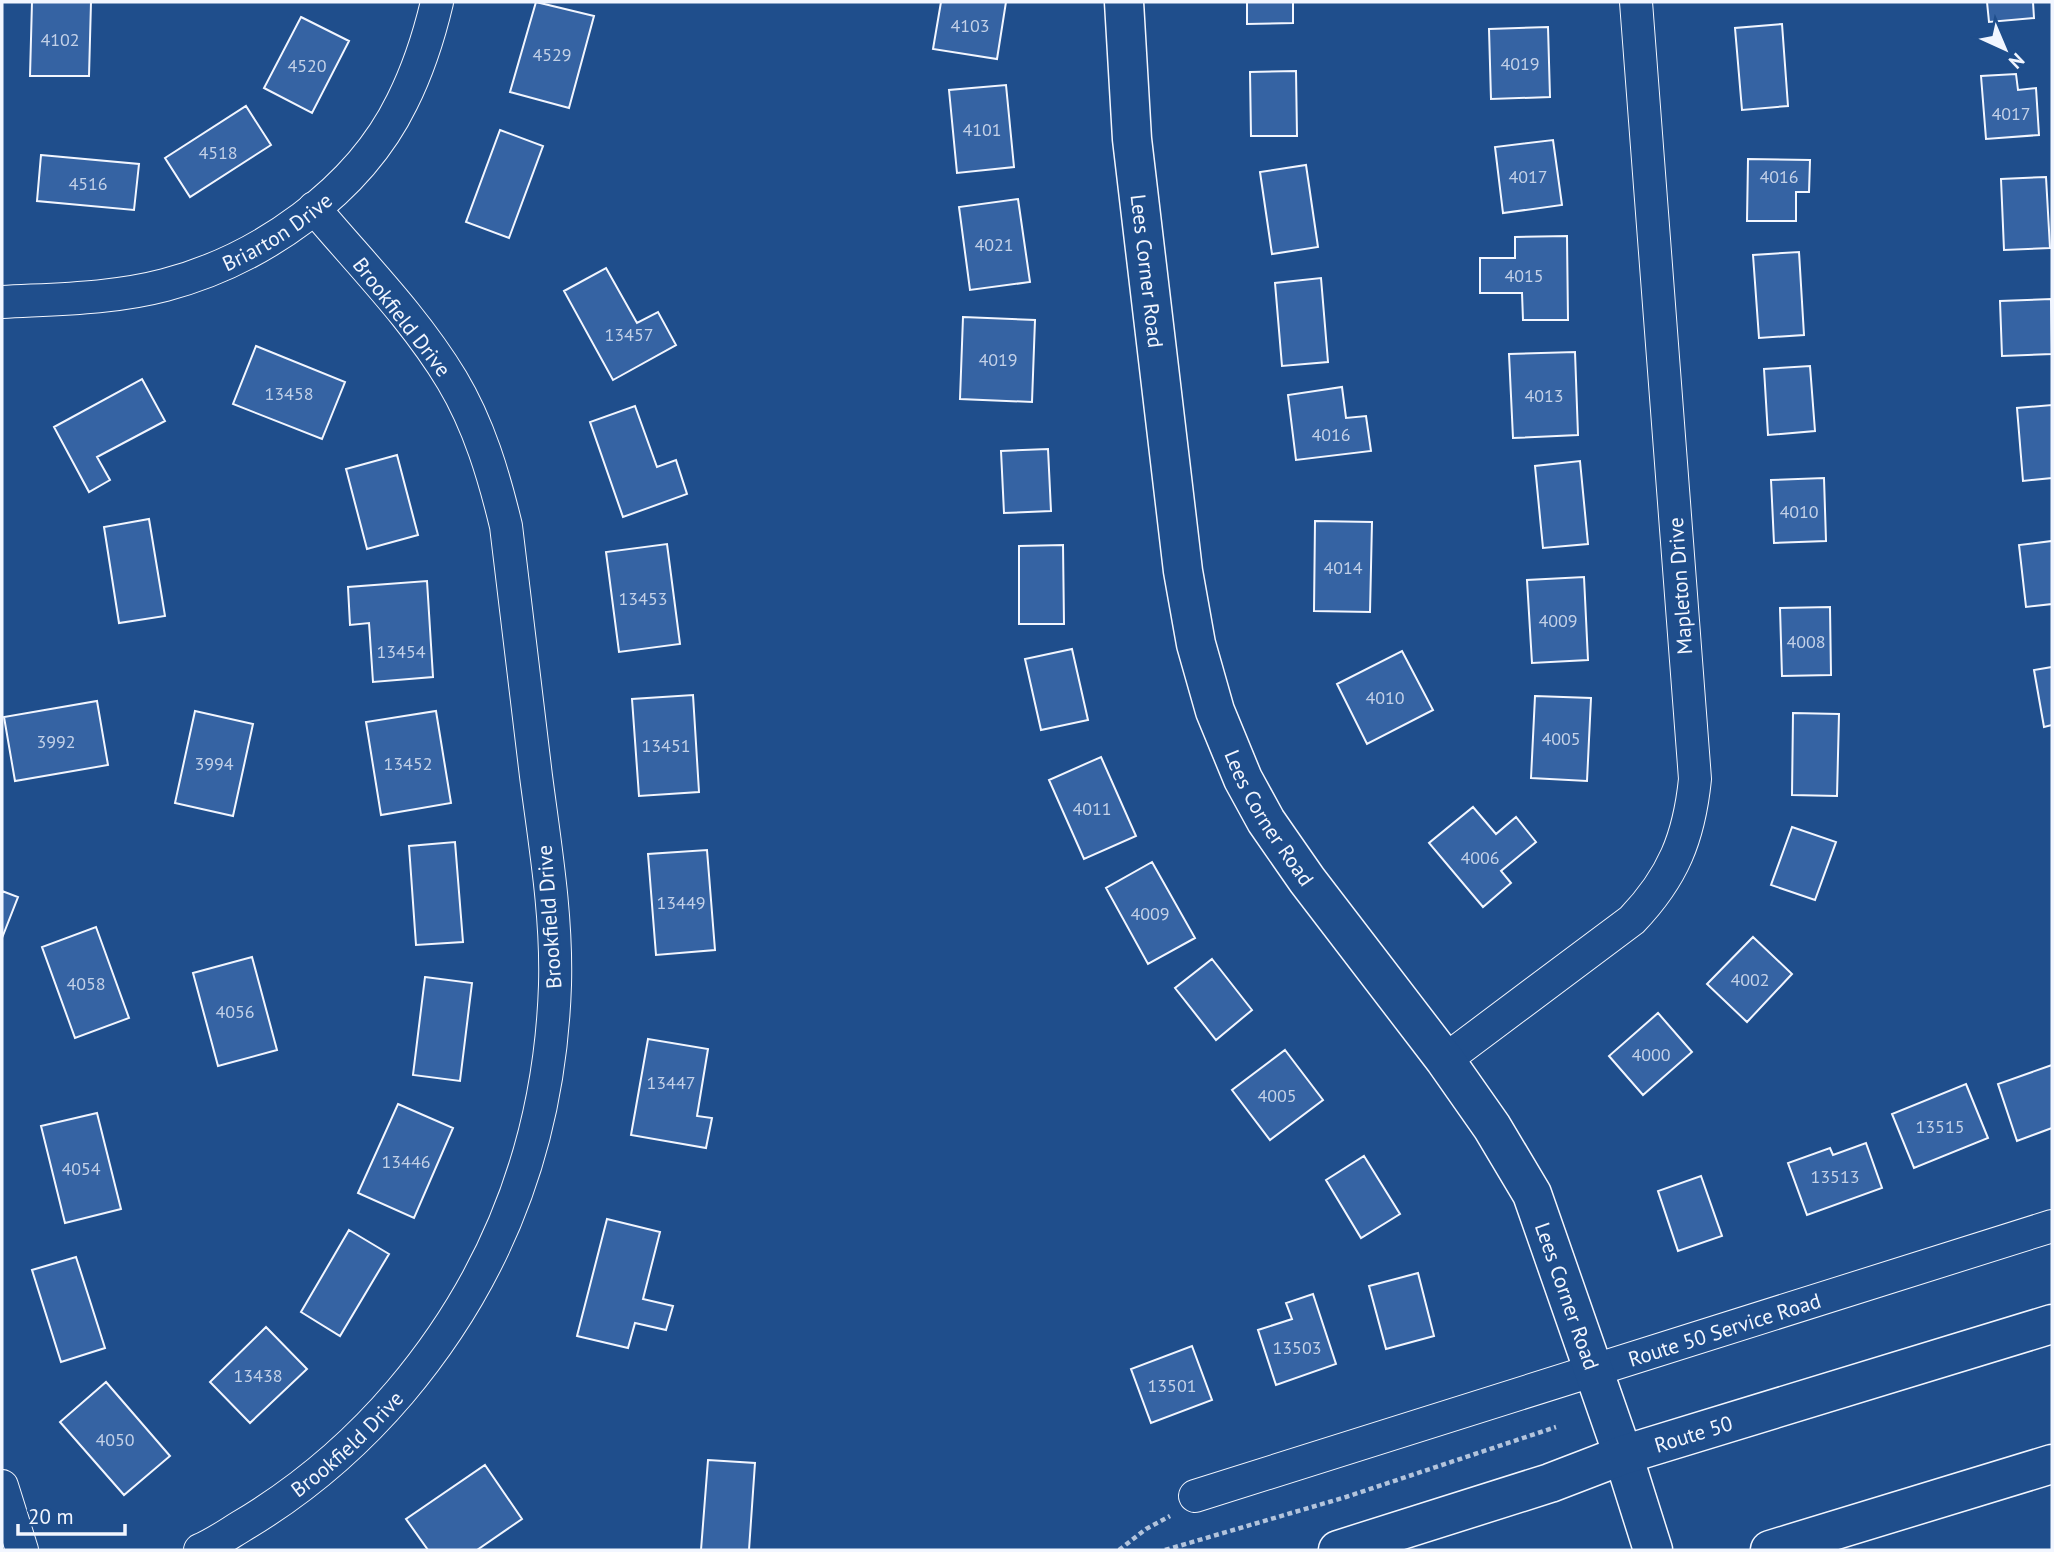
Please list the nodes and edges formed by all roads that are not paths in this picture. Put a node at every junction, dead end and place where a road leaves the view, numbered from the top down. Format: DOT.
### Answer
graph roads {
  1 [pos="437,2"];
  2 [pos="1124,2"];
  3 [pos="1636,2"];
  4 [pos="314,208"];
  5 [pos="2,302"];
  6 [pos="1445,1060"];
  7 [pos="2052,1226"];
  8 [pos="2052,1324"];
  9 [pos="1593,1371"];
  10 [pos="1623,1455"];
  11 [pos="2052,1464"];
  12 [pos="2,1486"];
  13 [pos="1195,1496"];
  14 [pos="22,1550"];
  15 [pos="200,1550"];
  16 [pos="1338,1550"];
  17 [pos="1653,1550"];
  18 [pos="1770,1550"];
  1 -- 4 [label="street, Briarton Drive"];
  2 -- 6 [label="main road, Lees Corner Road"];
  3 -- 6 [label="street, Mapleton Drive"];
  4 -- 5 [label="street, Briarton Drive"];
  4 -- 15 [label="street, Brookfield Drive"];
  6 -- 9 [label="main road, Lees Corner Road"];
  7 -- 9 [label="street, Route 50 Service Road"];
  8 -- 10 [label="main road, Route 50"];
  9 -- 10 [label="main road, Lees Corner Road"];
  9 -- 13 [label="street, Route 50 Service Road"];
  10 -- 16 [label="main road, Route 50"];
  10 -- 17 [label="main road, Lees Corner Road"];
  11 -- 18 [label="main road"];
  12 -- 14 [label="street"];
}
